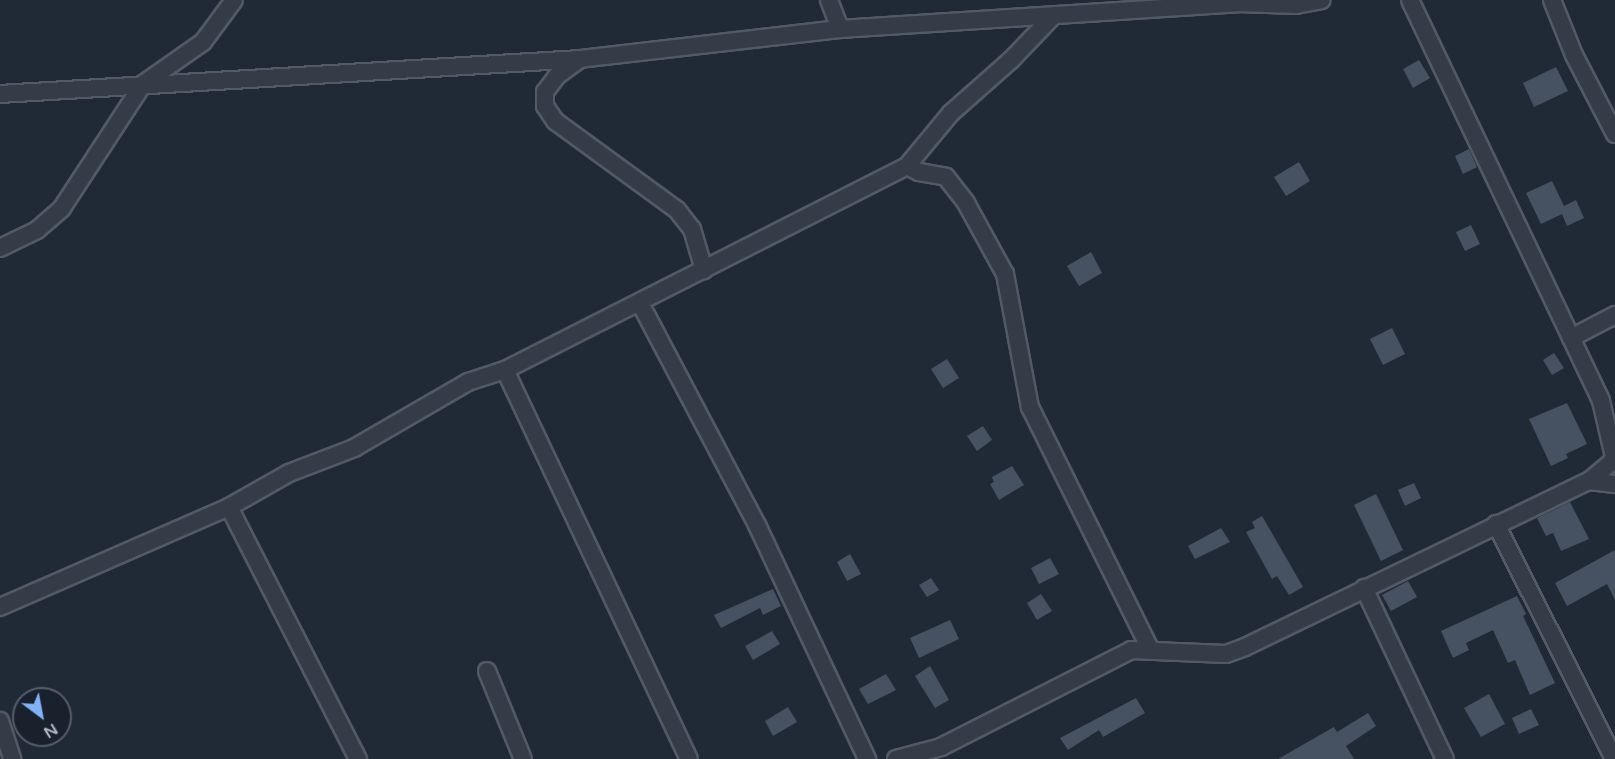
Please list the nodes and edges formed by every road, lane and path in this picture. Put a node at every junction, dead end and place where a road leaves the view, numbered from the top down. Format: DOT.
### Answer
graph roads {
  1 [pos="234,0"];
  2 [pos="829,0"];
  3 [pos="1323,0"];
  4 [pos="1410,0"];
  5 [pos="1552,0"];
  6 [pos="1054,15"];
  7 [pos="840,29"];
  8 [pos="580,59"];
  9 [pos="143,84"];
  10 [pos="0,94"];
  11 [pos="1615,134"];
  12 [pos="907,166"];
  13 [pos="0,248"];
  14 [pos="704,270"];
  15 [pos="640,303"];
  16 [pos="1615,315"];
  17 [pos="1571,338"];
  18 [pos="505,370"];
  19 [pos="1615,461"];
  20 [pos="1589,481"];
  21 [pos="1615,484"];
  22 [pos="229,507"];
  23 [pos="1496,525"];
  24 [pos="1364,588"];
  25 [pos="0,607"];
  26 [pos="1150,649"];
  27 [pos="487,671"];
  28 [pos="1,729"];
  29 [pos="12,759"];
  30 [pos="358,759"];
  31 [pos="523,759"];
  32 [pos="689,759"];
  33 [pos="867,759"];
  34 [pos="896,759"];
  35 [pos="1445,759"];
  36 [pos="1614,759"];
  1 -- 9 [label="street"];
  2 -- 7 [label="street"];
  3 -- 6 [label="street"];
  4 -- 17 [label="street"];
  5 -- 11 [label="street"];
  6 -- 7 [label="street"];
  6 -- 12 [label="street"];
  7 -- 8 [label="street"];
  8 -- 9 [label="street"];
  8 -- 14 [label="street"];
  9 -- 10 [label="street"];
  9 -- 13 [label="street"];
  12 -- 14 [label="street"];
  12 -- 26 [label="street"];
  14 -- 15 [label="street"];
  15 -- 18 [label="street"];
  15 -- 33 [label="street"];
  16 -- 17 [label="street"];
  17 -- 19 [label="street"];
  18 -- 22 [label="street"];
  18 -- 32 [label="street"];
  19 -- 20 [label="street"];
  20 -- 21 [label="street"];
  20 -- 23 [label="street"];
  22 -- 25 [label="street"];
  22 -- 30 [label="street"];
  23 -- 24 [label="street"];
  23 -- 36 [label="street"];
  24 -- 26 [label="street"];
  24 -- 35 [label="street"];
  26 -- 34 [label="street"];
  27 -- 31 [label="street"];
  28 -- 29 [label="street"];
}
